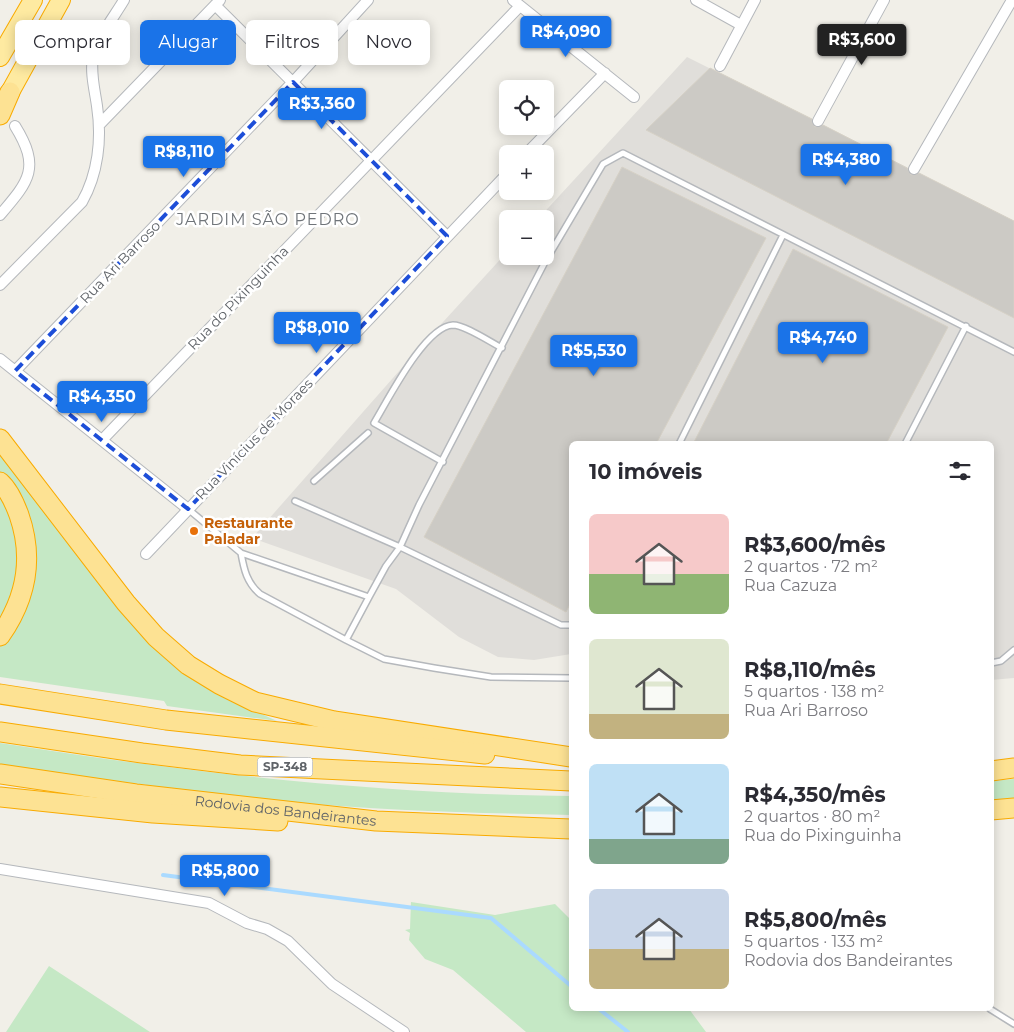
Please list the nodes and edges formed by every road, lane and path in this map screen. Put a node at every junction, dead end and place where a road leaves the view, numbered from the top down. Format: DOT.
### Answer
graph roads {
  1 [pos="33,0"];
  2 [pos="61,0"];
  3 [pos="124,0"];
  4 [pos="368,0"];
  5 [pos="696,0"];
  6 [pos="755,0"];
  7 [pos="884,0"];
  8 [pos="1012,0"];
  9 [pos="217,3"];
  10 [pos="516,3"];
  11 [pos="741,25"];
  12 [pos="0,57"];
  13 [pos="720,66"];
  14 [pos="605,73"];
  15 [pos="293,82"];
  16 [pos="10,92"];
  17 [pos="634,97"];
  18 [pos="0,110"];
  19 [pos="8,120"];
  20 [pos="818,121"];
  21 [pos="100,124"];
  22 [pos="535,145"];
  23 [pos="369,161"];
  24 [pos="914,169"];
  25 [pos="499,182"];
  26 [pos="0,215"];
  27 [pos="783,235"];
  28 [pos="447,236"];
  29 [pos="0,285"];
  30 [pos="966,326"];
  31 [pos="502,348"];
  32 [pos="1014,352"];
  33 [pos="0,359"];
  34 [pos="16,371"];
  35 [pos="368,433"];
  36 [pos="0,439"];
  37 [pos="103,439"];
  38 [pos="680,441"];
  39 [pos="907,441"];
  40 [pos="443,462"];
  41 [pos="314,481"];
  42 [pos="0,482"];
  43 [pos="295,501"];
  44 [pos="188,508"];
  45 [pos="400,547"];
  46 [pos="241,553"];
  47 [pos="146,554"];
  48 [pos="369,597"];
  49 [pos="569,625"];
  50 [pos="0,636"];
  51 [pos="346,640"];
  52 [pos="1014,650"];
  53 [pos="994,663"];
  54 [pos="569,678"];
  55 [pos="0,694"];
  56 [pos="0,732"];
  57 [pos="569,758"];
  58 [pos="569,758"];
  59 [pos="994,765"];
  60 [pos="1014,767"];
  61 [pos="994,770"];
  62 [pos="0,774"];
  63 [pos="569,781"];
  64 [pos="0,798"];
  65 [pos="1014,808"];
  66 [pos="994,810"];
  67 [pos="376,821"];
  68 [pos="569,829"];
  69 [pos="0,869"];
  70 [pos="993,1011"];
  71 [pos="1014,1024"];
  72 [pos="404,1032"];
  1 -- 12 [label="highway"];
  2 -- 16 [label="highway"];
  3 -- 21 [label="street"];
  4 -- 15 [label="street, Rua Ari Barroso"];
  5 -- 11 [label="street"];
  6 -- 11 [label="street"];
  7 -- 20 [label="street"];
  8 -- 24 [label="street"];
  9 -- 15 [label="street"];
  9 -- 21 [label="street"];
  10 -- 14 [label="street"];
  10 -- 23 [label="street, Rua do Pixinguinha"];
  11 -- 13 [label="street"];
  14 -- 17 [label="street"];
  14 -- 22 [label="street"];
  15 -- 23 [label="street"];
  15 -- 34 [label="street, Rua Ari Barroso"];
  16 -- 18 [label="highway"];
  16 -- 19 [label="highway"];
  19 -- 26 [label="street"];
  21 -- 29 [label="street"];
  23 -- 28 [label="street"];
  23 -- 37 [label="street, Rua do Pixinguinha"];
  25 -- 28 [label="street, Rua Vinícius de Moraes"];
  27 -- 30 [label="lane"];
  27 -- 31 [label="lane"];
  27 -- 38 [label="lane"];
  28 -- 44 [label="street, Rua Vinícius de Moraes"];
  30 -- 32 [label="lane"];
  30 -- 39 [label="lane"];
  31 -- 40 [label="lane"];
  31 -- 40 [label="lane"];
  33 -- 34 [label="street"];
  34 -- 37 [label="street"];
  35 -- 41 [label="lane"];
  36 -- 57 [label="highway"];
  37 -- 44 [label="street"];
  40 -- 45 [label="lane"];
  42 -- 50 [label="highway"];
  43 -- 45 [label="lane"];
  44 -- 46 [label="lane"];
  44 -- 47 [label="street, Rua Vinícius de Moraes"];
  45 -- 48 [label="lane"];
  45 -- 49 [label="lane"];
  46 -- 48 [label="lane"];
  46 -- 51 [label="lane"];
  48 -- 51 [label="lane"];
  51 -- 54 [label="lane"];
  52 -- 53 [label="lane"];
  55 -- 58 [label="highway"];
  56 -- 63 [label="highway, SP-348"];
  59 -- 60 [label="highway"];
  60 -- 61 [label="highway"];
  62 -- 67 [label="highway, Rodovia dos Bandeirantes"];
  64 -- 67 [label="highway"];
  65 -- 66 [label="highway"];
  67 -- 68 [label="highway, Rodovia dos Bandeirantes"];
  69 -- 72 [label="street"];
  70 -- 71 [label="lane"];
}
